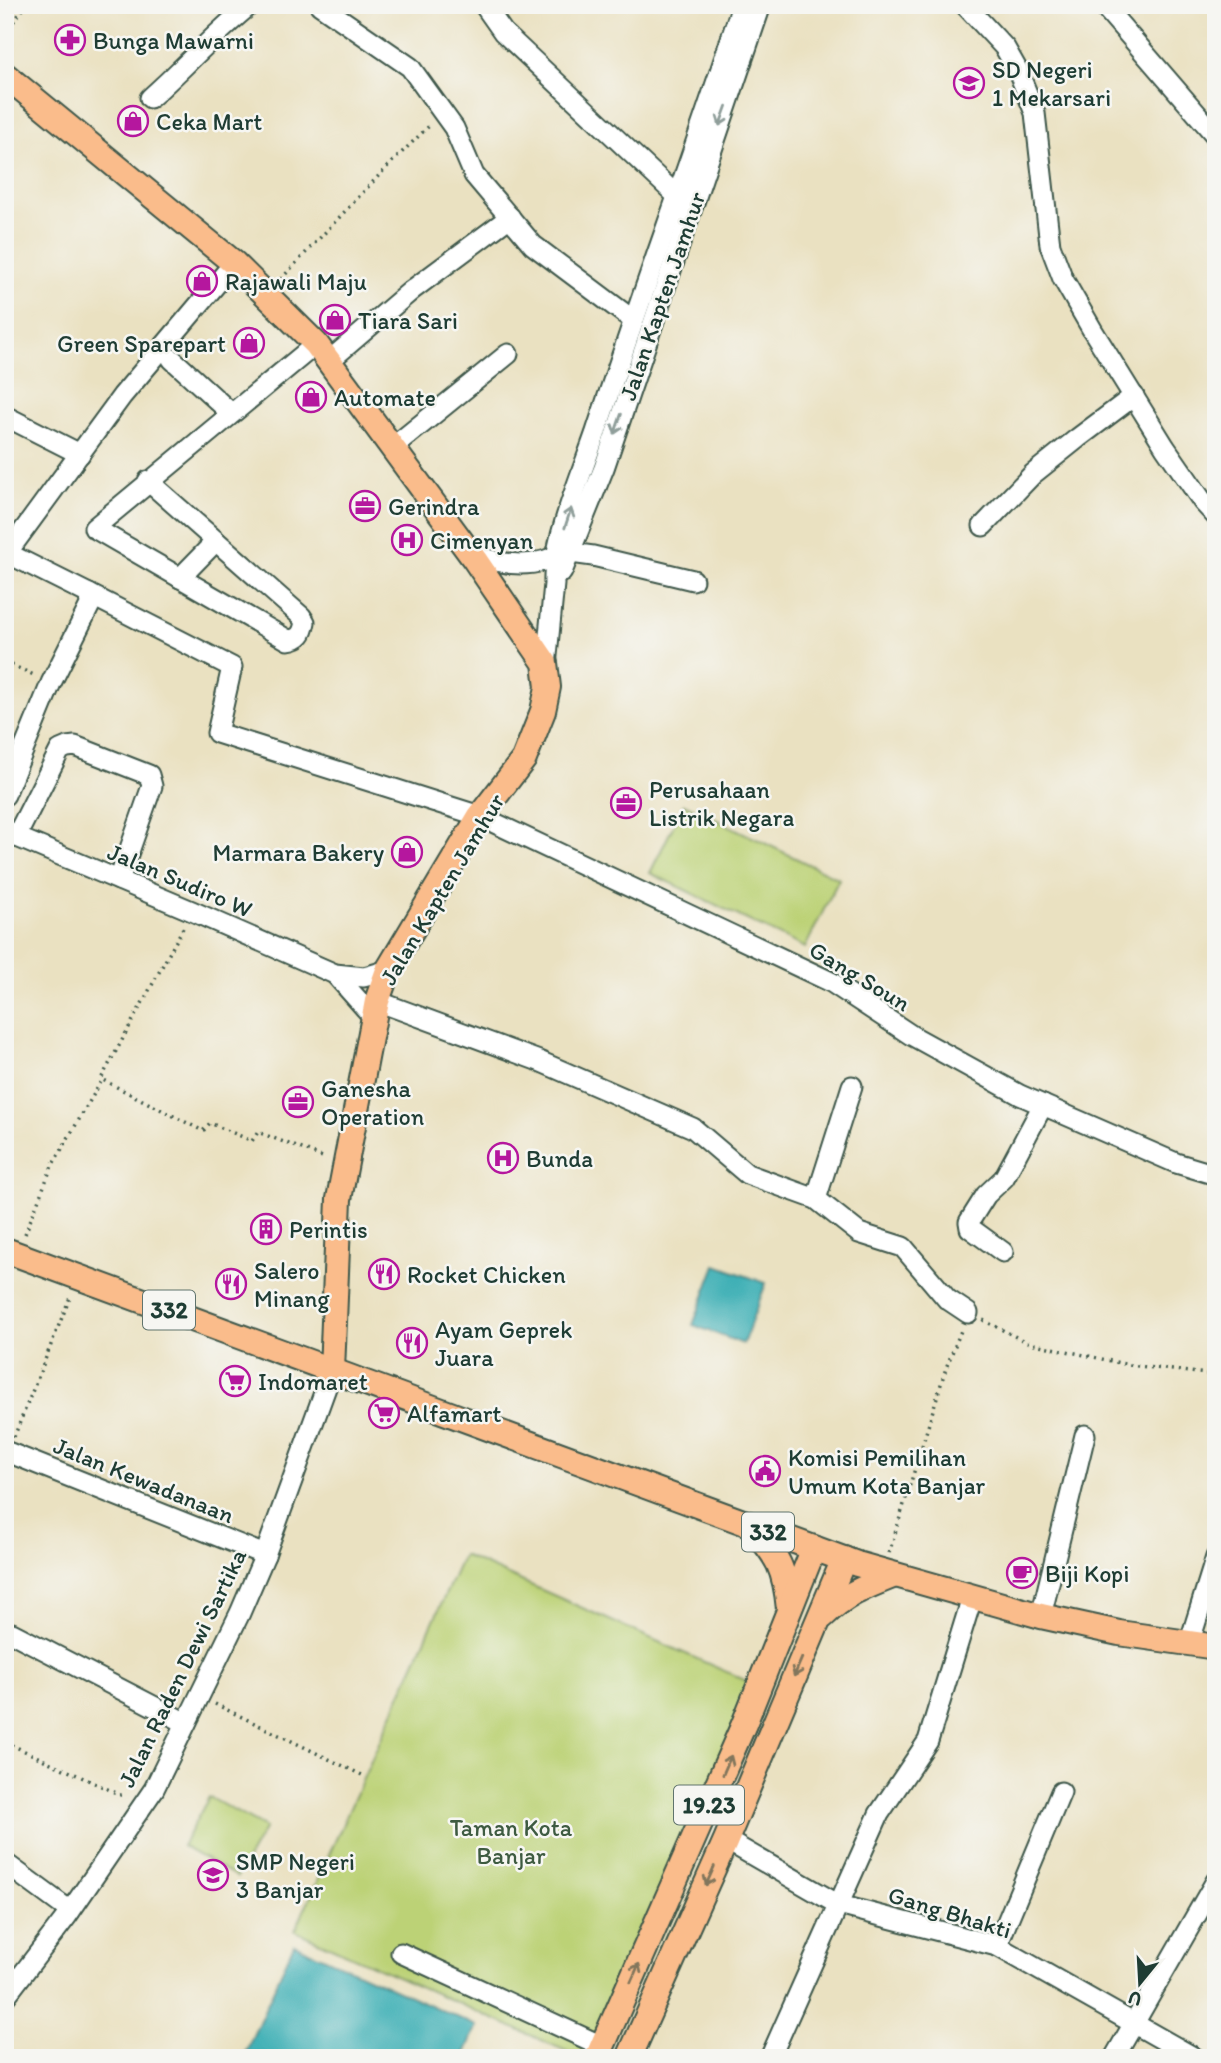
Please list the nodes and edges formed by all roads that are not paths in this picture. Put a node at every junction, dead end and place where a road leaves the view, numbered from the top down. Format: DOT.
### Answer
graph roads {
  1 [pos="250,5"];
  2 [pos="320,5"];
  3 [pos="484,5"];
  4 [pos="742,5"];
  5 [pos="761,5"];
  6 [pos="965,5"];
  7 [pos="1103,5"];
  8 [pos="5,75"];
  9 [pos="727,81"];
  10 [pos="150,98"];
  11 [pos="1216,136"];
  12 [pos="676,195"];
  13 [pos="510,217"];
  14 [pos="234,263"];
  15 [pos="633,320"];
  16 [pos="322,353"];
  17 [pos="508,354"];
  18 [pos="172,359"];
  19 [pos="1134,396"];
  20 [pos="231,413"];
  21 [pos="5,416"];
  22 [pos="392,448"];
  23 [pos="80,454"];
  24 [pos="148,481"];
  25 [pos="1216,516"];
  26 [pos="984,526"];
  27 [pos="216,541"];
  28 [pos="567,551"];
  29 [pos="6,552"];
  30 [pos="469,553"];
  31 [pos="180,578"];
  32 [pos="693,580"];
  33 [pos="89,594"];
  34 [pos="545,666"];
  35 [pos="5,795"];
  36 [pos="480,816"];
  37 [pos="11,835"];
  38 [pos="119,880"];
  39 [pos="388,970"];
  40 [pos="335,974"];
  41 [pos="375,1009"];
  42 [pos="852,1086"];
  43 [pos="1043,1105"];
  44 [pos="1216,1175"];
  45 [pos="816,1199"];
  46 [pos="1003,1252"];
  47 [pos="11,1253"];
  48 [pos="968,1313"];
  49 [pos="332,1371"];
  50 [pos="1085,1435"];
  51 [pos="7,1452"];
  52 [pos="750,1524"];
  53 [pos="814,1548"];
  54 [pos="265,1555"];
  55 [pos="1216,1558"];
  56 [pos="844,1559"];
  57 [pos="889,1574"];
  58 [pos="972,1598"];
  59 [pos="789,1609"];
  60 [pos="1041,1616"];
  61 [pos="817,1622"];
  62 [pos="12,1633"];
  63 [pos="1189,1644"];
  64 [pos="1216,1647"];
  65 [pos="186,1723"];
  66 [pos="1061,1793"];
  67 [pos="726,1840"];
  68 [pos="5,1863"];
  69 [pos="1216,1881"];
  70 [pos="839,1905"];
  71 [pos="70,1911"];
  72 [pos="997,1946"];
  73 [pos="401,1953"];
  74 [pos="5,1997"];
  75 [pos="620,2007"];
  76 [pos="646,2019"];
  77 [pos="1134,2025"];
  78 [pos="599,2052"];
  79 [pos="629,2058"];
  80 [pos="770,2058"];
  81 [pos="1114,2058"];
  82 [pos="1195,2058"];
  1 -- 10 [label="street"];
  2 -- 13 [label="street"];
  3 -- 12 [label="street"];
  4 -- 9 [label="street, Jalan Kapten Jamhur"];
  5 -- 9 [label="street, Jalan Kapten Jamhur"];
  6 -- 19 [label="street"];
  7 -- 11 [label="street"];
  8 -- 14 [label="main road, Jalan Kapten Jamhur"];
  9 -- 12 [label="street, Jalan Kapten Jamhur"];
  9 -- 28 [label="street, Jalan Kapten Jamhur, one-way"];
  12 -- 15 [label="street, Jalan Kapten Jamhur"];
  13 -- 15 [label="street"];
  13 -- 16 [label="street"];
  14 -- 16 [label="main road, Jalan Kapten Jamhur"];
  14 -- 23 [label="street"];
  28 -- 15 [label="street, Jalan Kapten Jamhur, one-way"];
  16 -- 20 [label="street"];
  16 -- 22 [label="main road, Jalan Kapten Jamhur"];
  17 -- 22 [label="street"];
  18 -- 20 [label="street"];
  19 -- 25 [label="street"];
  19 -- 26 [label="street"];
  20 -- 24 [label="street"];
  21 -- 23 [label="street"];
  22 -- 30 [label="main road, Jalan Kapten Jamhur"];
  23 -- 29 [label="street"];
  24 -- 27 [label="street"];
  24 -- 31 [label="street"];
  27 -- 31 [label="street"];
  27 -- 31 [label="street"];
  28 -- 30 [label="street"];
  28 -- 32 [label="street"];
  28 -- 34 [label="street, Jalan Kapten Jamhur"];
  29 -- 33 [label="street"];
  30 -- 34 [label="main road, Jalan Kapten Jamhur"];
  33 -- 35 [label="street"];
  33 -- 36 [label="street, Gang Soun"];
  34 -- 36 [label="main road, Jalan Kapten Jamhur"];
  36 -- 39 [label="main road, Jalan Kapten Jamhur"];
  36 -- 43 [label="street, Gang Soun"];
  37 -- 38 [label="street, Jalan Sudiro W"];
  37 -- 38 [label="street"];
  38 -- 40 [label="street, Jalan Sudiro W"];
  39 -- 40 [label="street"];
  39 -- 41 [label="main road, Jalan Kapten Jamhur"];
  40 -- 41 [label="street"];
  41 -- 45 [label="street"];
  41 -- 49 [label="main road, Jalan Kapten Jamhur"];
  42 -- 45 [label="street"];
  43 -- 44 [label="street, Gang Soun"];
  43 -- 46 [label="street"];
  45 -- 48 [label="street"];
  47 -- 49 [label="main road, 332"];
  49 -- 52 [label="main road, 332"];
  49 -- 54 [label="street, Jalan Raden Dewi Sartika"];
  50 -- 60 [label="street"];
  51 -- 54 [label="street, Jalan Kewadanaan"];
  52 -- 53 [label="main road, 332"];
  52 -- 59 [label="main road"];
  53 -- 56 [label="main road, 332"];
  53 -- 59 [label="main road, 19.23"];
  54 -- 65 [label="street, Jalan Raden Dewi Sartika"];
  55 -- 63 [label="street"];
  56 -- 57 [label="main road, 332"];
  56 -- 61 [label="main road, 19.23"];
  57 -- 58 [label="main road, 332"];
  57 -- 61 [label="main road"];
  58 -- 60 [label="main road, 332"];
  58 -- 70 [label="street"];
  75 -- 59 [label="main road, 19.23, one-way"];
  60 -- 63 [label="main road, 332"];
  61 -- 67 [label="main road, 19.23, one-way"];
  62 -- 65 [label="street"];
  63 -- 64 [label="main road, 332"];
  65 -- 71 [label="street, Jalan Raden Dewi Sartika"];
  66 -- 72 [label="street"];
  67 -- 70 [label="street, Gang Bhakti"];
  67 -- 76 [label="main road, 19.23, one-way"];
  68 -- 71 [label="street"];
  69 -- 77 [label="street"];
  70 -- 72 [label="street, Gang Bhakti"];
  70 -- 80 [label="street"];
  71 -- 74 [label="street, Jalan Raden Dewi Sartika"];
  72 -- 77 [label="street, Gang Bhakti"];
  73 -- 78 [label="street"];
  75 -- 76 [label="main road"];
  75 -- 78 [label="main road, 19.23"];
  76 -- 79 [label="main road, 19.23"];
  77 -- 81 [label="street"];
  77 -- 82 [label="street, Gang Bhakti"];
}
